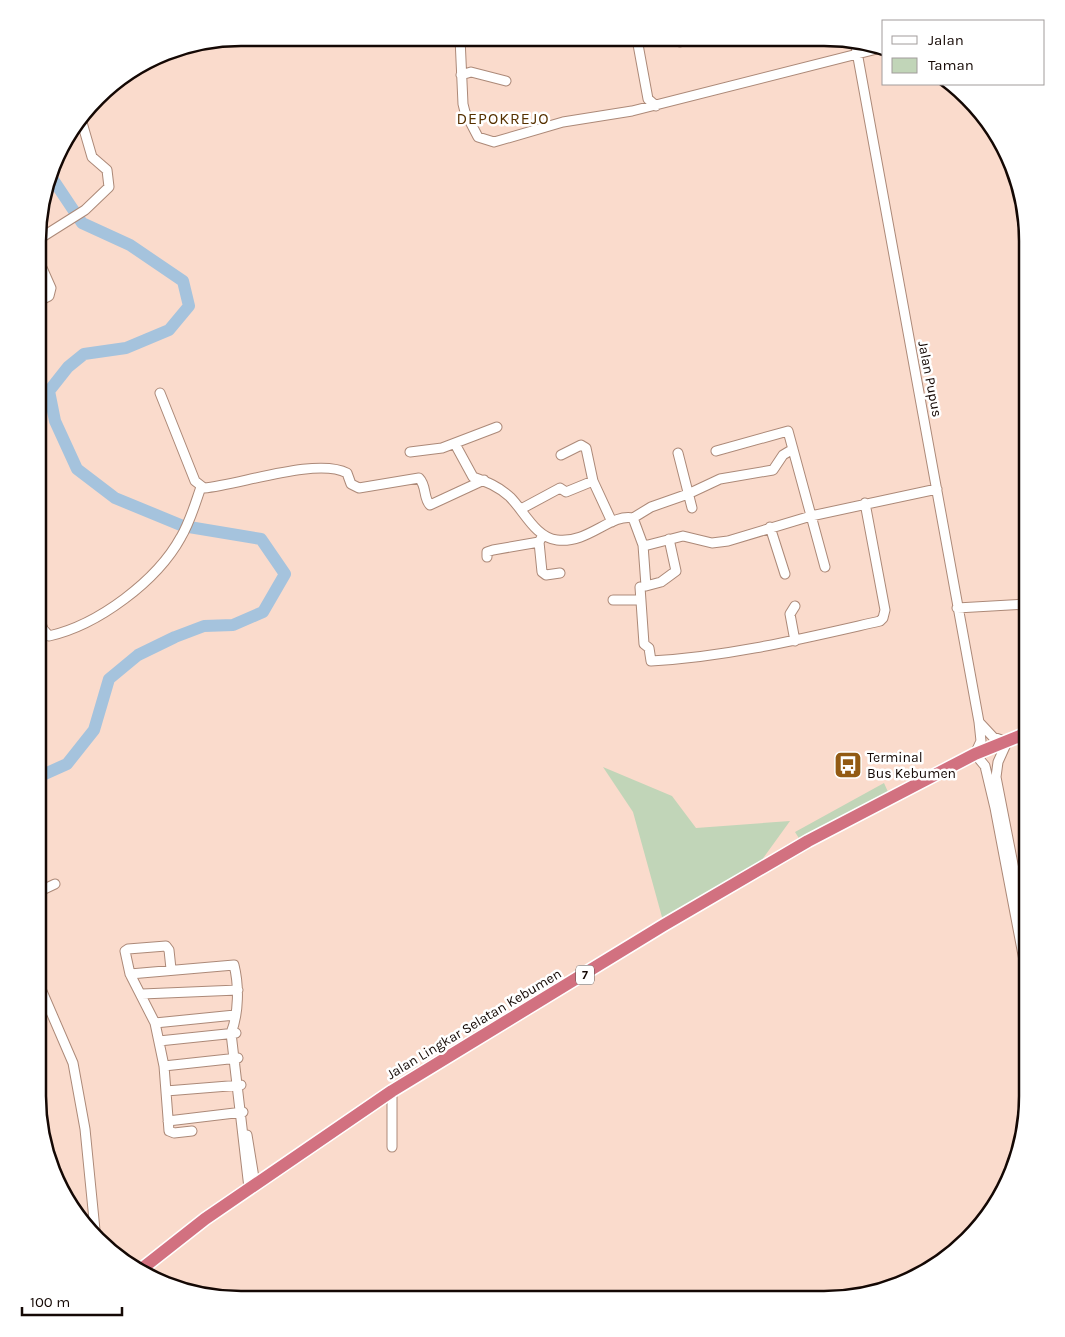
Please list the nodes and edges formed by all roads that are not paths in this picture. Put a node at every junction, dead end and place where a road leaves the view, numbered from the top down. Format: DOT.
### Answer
graph roads {
  1 [pos="460,46"];
  2 [pos="638,46"];
  3 [pos="857,49"];
  4 [pos="868,51"];
  5 [pos="858,54"];
  6 [pos="461,75"];
  7 [pos="506,81"];
  8 [pos="656,106"];
  9 [pos="83,126"];
  10 [pos="46,235"];
  11 [pos="46,277"];
  12 [pos="46,298"];
  13 [pos="160,393"];
  14 [pos="496,427"];
  15 [pos="455,444"];
  16 [pos="793,449"];
  17 [pos="716,451"];
  18 [pos="410,452"];
  19 [pos="678,453"];
  20 [pos="561,455"];
  21 [pos="484,480"];
  22 [pos="594,481"];
  23 [pos="200,487"];
  24 [pos="937,489"];
  25 [pos="688,494"];
  26 [pos="865,503"];
  27 [pos="692,508"];
  28 [pos="520,509"];
  29 [pos="811,516"];
  30 [pos="633,518"];
  31 [pos="612,522"];
  32 [pos="770,527"];
  33 [pos="541,538"];
  34 [pos="670,539"];
  35 [pos="642,544"];
  36 [pos="487,557"];
  37 [pos="825,567"];
  38 [pos="560,573"];
  39 [pos="785,574"];
  40 [pos="641,586"];
  41 [pos="613,600"];
  42 [pos="640,600"];
  43 [pos="1019,604"];
  44 [pos="795,606"];
  45 [pos="957,608"];
  46 [pos="46,632"];
  47 [pos="795,640"];
  48 [pos="979,722"];
  49 [pos="1019,737"];
  50 [pos="1007,742"];
  51 [pos="975,754"];
  52 [pos="55,884"];
  53 [pos="46,888"];
  54 [pos="1019,895"];
  55 [pos="1019,935"];
  56 [pos="171,969"];
  57 [pos="130,974"];
  58 [pos="238,990"];
  59 [pos="142,994"];
  60 [pos="46,1001"];
  61 [pos="235,1015"];
  62 [pos="204,1019"];
  63 [pos="155,1023"];
  64 [pos="234,1031"];
  65 [pos="205,1036"];
  66 [pos="160,1041"];
  67 [pos="235,1058"];
  68 [pos="164,1066"];
  69 [pos="238,1085"];
  70 [pos="166,1091"];
  71 [pos="392,1091"];
  72 [pos="242,1112"];
  73 [pos="168,1121"];
  74 [pos="192,1131"];
  75 [pos="392,1147"];
  76 [pos="252,1186"];
  77 [pos="93,1222"];
  78 [pos="144,1266"];
  1 -- 6 [label="street"];
  2 -- 8 [label="street"];
  3 -- 5 [label="street, Jalan Pupus"];
  4 -- 5 [label="street"];
  5 -- 8 [label="street"];
  5 -- 24 [label="street, Jalan Pupus"];
  6 -- 7 [label="street"];
  6 -- 8 [label="street"];
  9 -- 10 [label="street"];
  11 -- 12 [label="street"];
  13 -- 23 [label="street"];
  14 -- 15 [label="street"];
  15 -- 18 [label="street"];
  15 -- 21 [label="street"];
  16 -- 17 [label="street"];
  16 -- 25 [label="street"];
  16 -- 29 [label="street"];
  19 -- 25 [label="street"];
  20 -- 22 [label="street"];
  21 -- 23 [label="street"];
  21 -- 28 [label="street"];
  22 -- 28 [label="street"];
  22 -- 31 [label="street"];
  23 -- 46 [label="street"];
  24 -- 26 [label="street"];
  24 -- 45 [label="street, Jalan Pupus"];
  25 -- 27 [label="street"];
  25 -- 30 [label="street"];
  26 -- 29 [label="street"];
  26 -- 47 [label="street"];
  28 -- 33 [label="street"];
  29 -- 32 [label="street"];
  29 -- 37 [label="street"];
  30 -- 31 [label="street"];
  30 -- 35 [label="street"];
  31 -- 33 [label="street"];
  32 -- 34 [label="street"];
  32 -- 39 [label="street"];
  33 -- 36 [label="street"];
  33 -- 38 [label="street"];
  34 -- 35 [label="street"];
  34 -- 40 [label="street"];
  35 -- 40 [label="street"];
  40 -- 42 [label="street"];
  41 -- 42 [label="street"];
  42 -- 47 [label="street"];
  43 -- 45 [label="street"];
  44 -- 47 [label="street"];
  45 -- 48 [label="street, Jalan Pupus"];
  48 -- 50 [label="street"];
  48 -- 51 [label="street, Jalan Pupus"];
  49 -- 50 [label="highway, Jalan Lingkar Selatan Kebumen / 7"];
  50 -- 51 [label="highway, Jalan Lingkar Selatan Kebumen / 7"];
  50 -- 54 [label="street"];
  51 -- 55 [label="street"];
  51 -- 71 [label="highway, Jalan Lingkar Selatan Kebumen / 7"];
  52 -- 53 [label="street"];
  56 -- 57 [label="street"];
  56 -- 57 [label="street"];
  56 -- 58 [label="street"];
  57 -- 59 [label="street"];
  58 -- 59 [label="street"];
  58 -- 61 [label="street"];
  59 -- 63 [label="street"];
  60 -- 77 [label="street"];
  61 -- 62 [label="street"];
  61 -- 64 [label="street"];
  62 -- 63 [label="street"];
  62 -- 65 [label="street"];
  63 -- 66 [label="street"];
  64 -- 65 [label="street"];
  64 -- 67 [label="street"];
  65 -- 66 [label="street"];
  66 -- 68 [label="street"];
  67 -- 68 [label="street"];
  67 -- 69 [label="street"];
  68 -- 70 [label="street"];
  69 -- 70 [label="street"];
  69 -- 72 [label="street"];
  70 -- 73 [label="street"];
  71 -- 75 [label="street"];
  71 -- 76 [label="highway, Jalan Lingkar Selatan Kebumen / 7"];
  72 -- 73 [label="street"];
  72 -- 76 [label="street"];
  73 -- 74 [label="street"];
  76 -- 78 [label="highway, Jalan Lingkar Selatan Kebumen / 7"];
}
